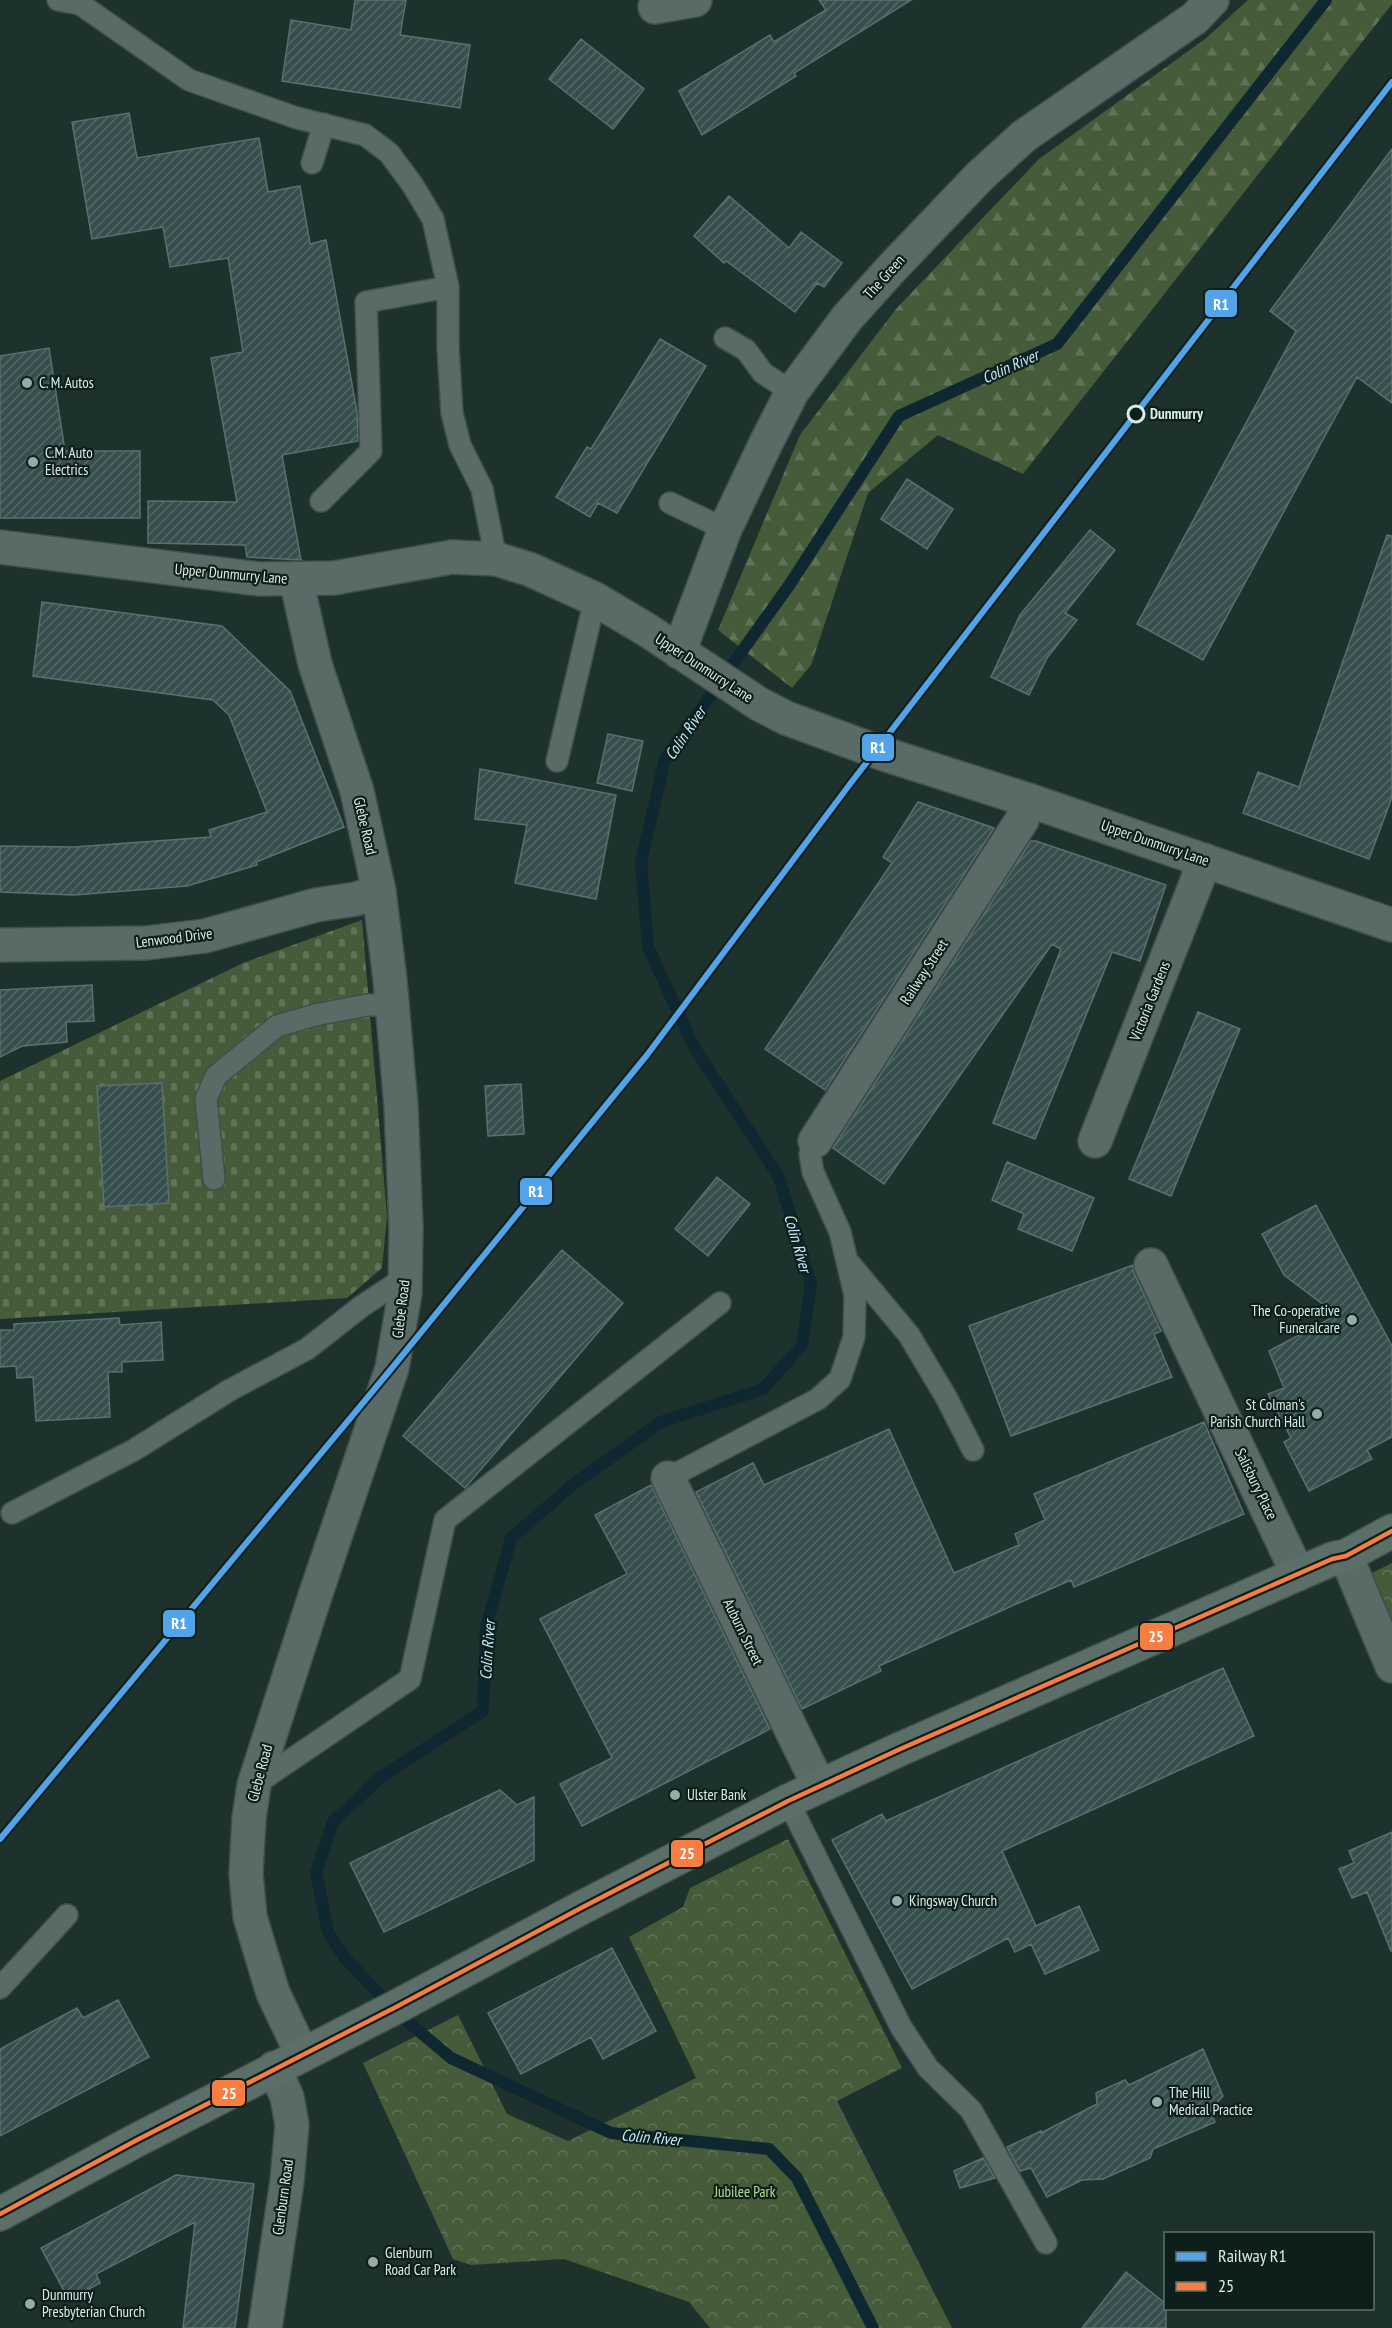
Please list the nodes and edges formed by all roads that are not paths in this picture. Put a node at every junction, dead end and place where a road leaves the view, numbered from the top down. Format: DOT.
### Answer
graph roads {
  1 [pos="58,0"];
  2 [pos="694,0"];
  3 [pos="1212,0"];
  4 [pos="655,7"];
  5 [pos="324,124"];
  6 [pos="312,163"];
  7 [pos="448,286"];
  8 [pos="725,338"];
  9 [pos="792,392"];
  10 [pos="321,501"];
  11 [pos="670,503"];
  12 [pos="725,529"];
  13 [pos="0,547"];
  14 [pos="496,559"];
  15 [pos="296,579"];
  16 [pos="595,599"];
  17 [pos="686,657"];
  18 [pos="557,761"];
  19 [pos="1028,800"];
  20 [pos="1204,860"];
  21 [pos="379,891"];
  22 [pos="1392,925"];
  23 [pos="0,945"];
  24 [pos="392,1005"];
  25 [pos="815,1141"];
  26 [pos="1095,1141"];
  27 [pos="214,1179"];
  28 [pos="846,1259"];
  29 [pos="1151,1265"];
  30 [pos="406,1278"];
  31 [pos="720,1302"];
  32 [pos="973,1450"];
  33 [pos="668,1478"];
  34 [pos="12,1513"];
  35 [pos="1392,1530"];
  36 [pos="1346,1556"];
  37 [pos="1298,1574"];
  38 [pos="1392,1666"];
  39 [pos="254,1785"];
  40 [pos="819,1786"];
  41 [pos="788,1801"];
  42 [pos="67,1915"];
  43 [pos="0,1988"];
  44 [pos="288,2061"];
  45 [pos="0,2214"];
  46 [pos="1046,2243"];
  47 [pos="265,2328"];
  1 -- 5 [label="lane"];
  2 -- 4 [label="street"];
  3 -- 9 [label="street, The Green"];
  5 -- 6 [label="lane"];
  5 -- 7 [label="lane"];
  7 -- 10 [label="lane"];
  7 -- 14 [label="lane"];
  8 -- 9 [label="lane"];
  9 -- 12 [label="street, The Green"];
  11 -- 12 [label="lane"];
  12 -- 17 [label="street, The Green"];
  13 -- 15 [label="street, Upper Dunmurry Lane"];
  14 -- 15 [label="street, Upper Dunmurry Lane"];
  14 -- 16 [label="street, Upper Dunmurry Lane"];
  15 -- 21 [label="street, Glebe Road"];
  16 -- 17 [label="street, Upper Dunmurry Lane"];
  16 -- 18 [label="lane"];
  17 -- 19 [label="street, Upper Dunmurry Lane"];
  19 -- 20 [label="street, Upper Dunmurry Lane"];
  19 -- 25 [label="street, Railway Street"];
  20 -- 22 [label="street, Upper Dunmurry Lane"];
  20 -- 26 [label="street, Victoria Gardens"];
  21 -- 23 [label="street, Lenwood Drive"];
  21 -- 24 [label="street, Glebe Road"];
  24 -- 27 [label="lane"];
  24 -- 30 [label="street, Glebe Road"];
  25 -- 28 [label="lane"];
  28 -- 32 [label="lane"];
  28 -- 33 [label="lane"];
  29 -- 37 [label="street, Salisbury Place"];
  30 -- 34 [label="lane"];
  30 -- 39 [label="street, Glebe Road"];
  31 -- 39 [label="lane"];
  33 -- 40 [label="street, Auburn Street"];
  35 -- 36 [label="main road"];
  36 -- 37 [label="main road"];
  36 -- 38 [label="street"];
  37 -- 40 [label="main road"];
  39 -- 44 [label="street, Glebe Road"];
  40 -- 41 [label="main road"];
  41 -- 44 [label="main road"];
  41 -- 46 [label="lane"];
  42 -- 43 [label="lane"];
  44 -- 45 [label="main road"];
  44 -- 47 [label="street, Glenburn Road"];
}
